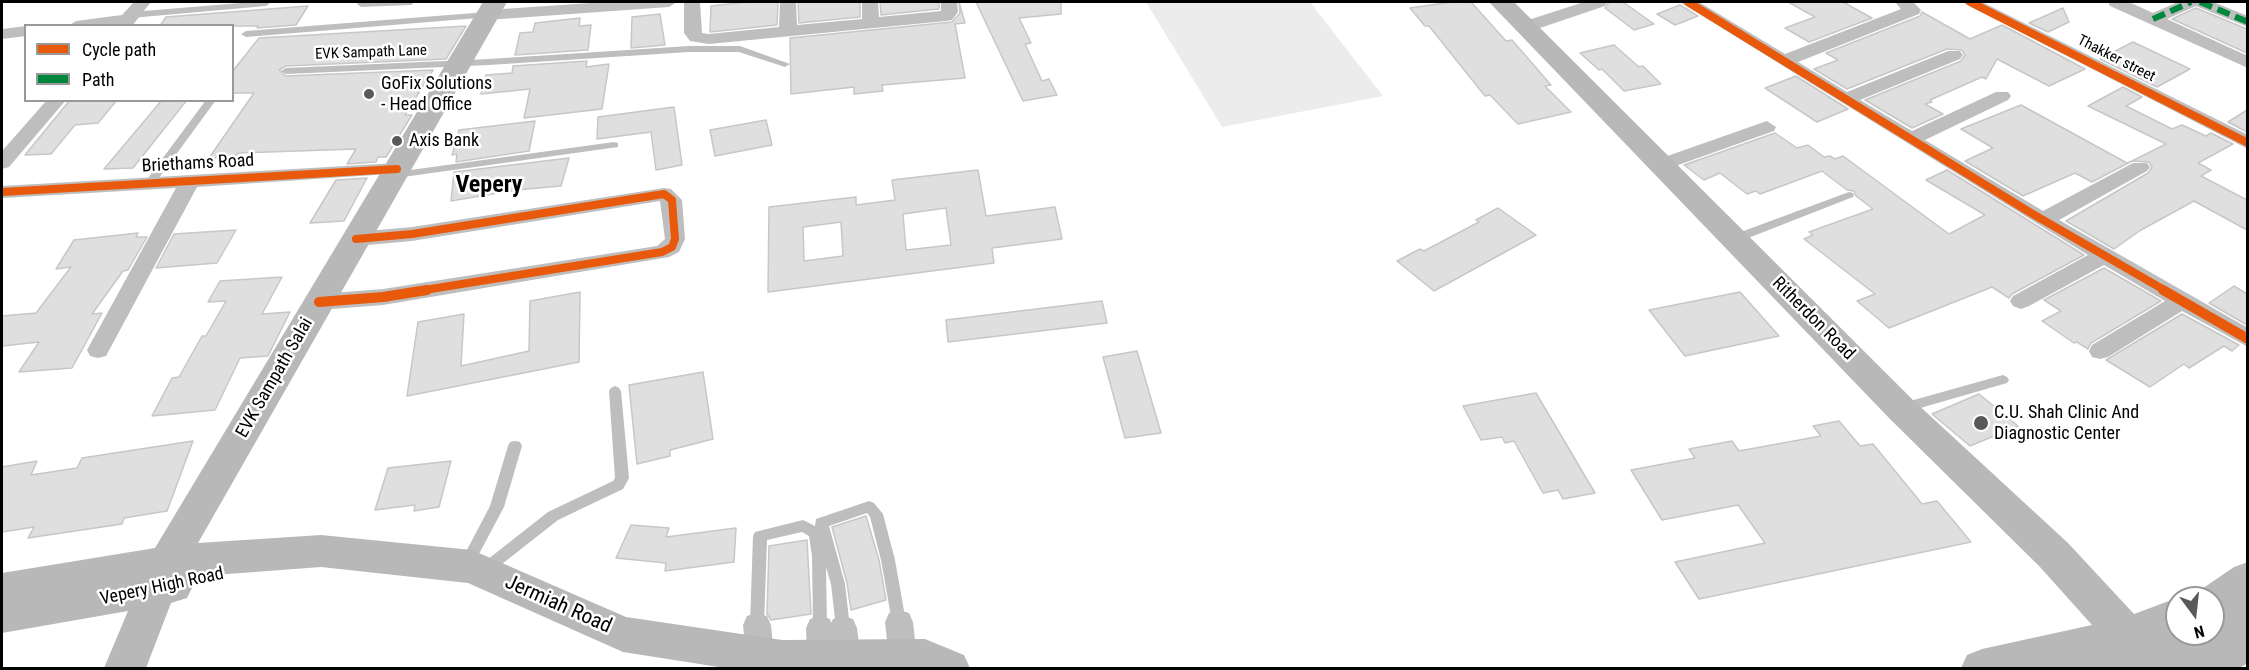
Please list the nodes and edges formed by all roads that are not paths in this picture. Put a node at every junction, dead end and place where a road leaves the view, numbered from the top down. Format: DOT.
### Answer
graph roads {
  1 [pos="143,2"];
  2 [pos="411,2"];
  3 [pos="669,2"];
  4 [pos="692,2"];
  5 [pos="788,2"];
  6 [pos="870,2"];
  7 [pos="949,2"];
  8 [pos="1501,2"];
  9 [pos="1599,2"];
  10 [pos="1688,2"];
  11 [pos="1903,2"];
  12 [pos="1970,2"];
  13 [pos="2116,2"];
  14 [pos="2191,2"];
  15 [pos="2200,2"];
  16 [pos="266,3"];
  17 [pos="361,4"];
  18 [pos="491,8"];
  19 [pos="2153,19"];
  20 [pos="127,20"];
  21 [pos="2247,22"];
  22 [pos="93,24"];
  23 [pos="871,24"];
  24 [pos="1525,27"];
  25 [pos="24,31"];
  26 [pos="788,32"];
  27 [pos="2,34"];
  28 [pos="246,34"];
  29 [pos="1954,54"];
  30 [pos="1784,61"];
  31 [pos="2247,63"];
  32 [pos="458,64"];
  33 [pos="785,64"];
  34 [pos="286,71"];
  35 [pos="2002,96"];
  36 [pos="1845,99"];
  37 [pos="55,102"];
  38 [pos="210,102"];
  39 [pos="1767,127"];
  40 [pos="1911,139"];
  41 [pos="2247,143"];
  42 [pos="614,145"];
  43 [pos="2,163"];
  44 [pos="1660,165"];
  45 [pos="2140,167"];
  46 [pos="395,172"];
  47 [pos="190,181"];
  48 [pos="149,184"];
  49 [pos="2,192"];
  50 [pos="1849,195"];
  51 [pos="2043,220"];
  52 [pos="356,239"];
  53 [pos="1734,239"];
  54 [pos="2104,256"];
  55 [pos="2021,301"];
  56 [pos="2182,301"];
  57 [pos="319,302"];
  58 [pos="2247,339"];
  59 [pos="98,350"];
  60 [pos="2100,351"];
  61 [pos="2003,380"];
  62 [pos="615,391"];
  63 [pos="1901,409"];
  64 [pos="515,446"];
  65 [pos="474,569"];
  66 [pos="161,576"];
  67 [pos="2247,579"];
  68 [pos="2,590"];
  69 [pos="2225,595"];
  70 [pos="2247,609"];
  71 [pos="2,616"];
  72 [pos="2165,629"];
  73 [pos="2247,639"];
  74 [pos="758,640"];
  75 [pos="833,643"];
  76 [pos="2206,653"];
  77 [pos="921,655"];
  78 [pos="2136,660"];
  79 [pos="125,669"];
  80 [pos="1982,669"];
  81 [pos="2067,669"];
  1 -- 20 [label="street"];
  2 -- 17 [label="lane"];
  3 -- 18 [label="street"];
  4 -- 26 [label="street"];
  5 -- 26 [label="street"];
  6 -- 23 [label="street"];
  7 -- 23 [label="street"];
  8 -- 24 [label="main road, Ritherdon Road"];
  9 -- 24 [label="street"];
  10 -- 30 [label="street"];
  11 -- 30 [label="street"];
  12 -- 41 [label="street, Thakker street"];
  13 -- 19 [label="street"];
  14 -- 19 [label="street"];
  15 -- 21 [label="street"];
  16 -- 20 [label="lane"];
  18 -- 28 [label="lane"];
  18 -- 32 [label="main road, EVK Sampath Salai"];
  19 -- 31 [label="street"];
  20 -- 22 [label="street"];
  23 -- 26 [label="street"];
  24 -- 44 [label="main road, Ritherdon Road"];
  25 -- 27 [label="street"];
  29 -- 36 [label="street"];
  30 -- 36 [label="street"];
  32 -- 33 [label="lane, EVK Sampath Lane"];
  32 -- 34 [label="lane, EVK Sampath Lane"];
  32 -- 46 [label="main road, EVK Sampath Salai"];
  35 -- 40 [label="street"];
  36 -- 40 [label="street"];
  37 -- 43 [label="street"];
  38 -- 48 [label="lane"];
  39 -- 44 [label="street"];
  40 -- 51 [label="street"];
  42 -- 46 [label="lane"];
  44 -- 53 [label="main road, Ritherdon Road"];
  45 -- 51 [label="street"];
  46 -- 47 [label="street, Briethams Road"];
  46 -- 52 [label="main road, EVK Sampath Salai"];
  47 -- 48 [label="street, Briethams Road"];
  47 -- 59 [label="street"];
  48 -- 49 [label="street, Briethams Road"];
  50 -- 53 [label="lane"];
  51 -- 54 [label="street"];
  52 -- 57 [label="main road, EVK Sampath Salai"];
  52 -- 57 [label="street"];
  53 -- 63 [label="main road, Ritherdon Road"];
  54 -- 55 [label="street"];
  54 -- 56 [label="street"];
  56 -- 58 [label="street"];
  56 -- 60 [label="street"];
  57 -- 66 [label="main road, EVK Sampath Salai"];
  61 -- 63 [label="lane"];
  62 -- 65 [label="lane"];
  63 -- 78 [label="main road, Ritherdon Road"];
  64 -- 65 [label="lane"];
  65 -- 66 [label="main road, Jermiah Road"];
  65 -- 74 [label="main road, Jermiah Road"];
  66 -- 68 [label="main road, Vepery High Road"];
  66 -- 71 [label="main road, Vepery High Road"];
  66 -- 79 [label="main road, EVK Sampath Salai"];
  67 -- 69 [label="main road"];
  70 -- 76 [label="main road"];
  72 -- 78 [label="main road"];
  73 -- 76 [label="main road"];
  74 -- 75 [label="main road, Jermiah Road"];
  74 -- 75 [label="lane"];
  75 -- 77 [label="main road, Jermiah Road"];
  75 -- 77 [label="lane"];
  76 -- 81 [label="main road, bridge"];
  78 -- 80 [label="main road"];
}
